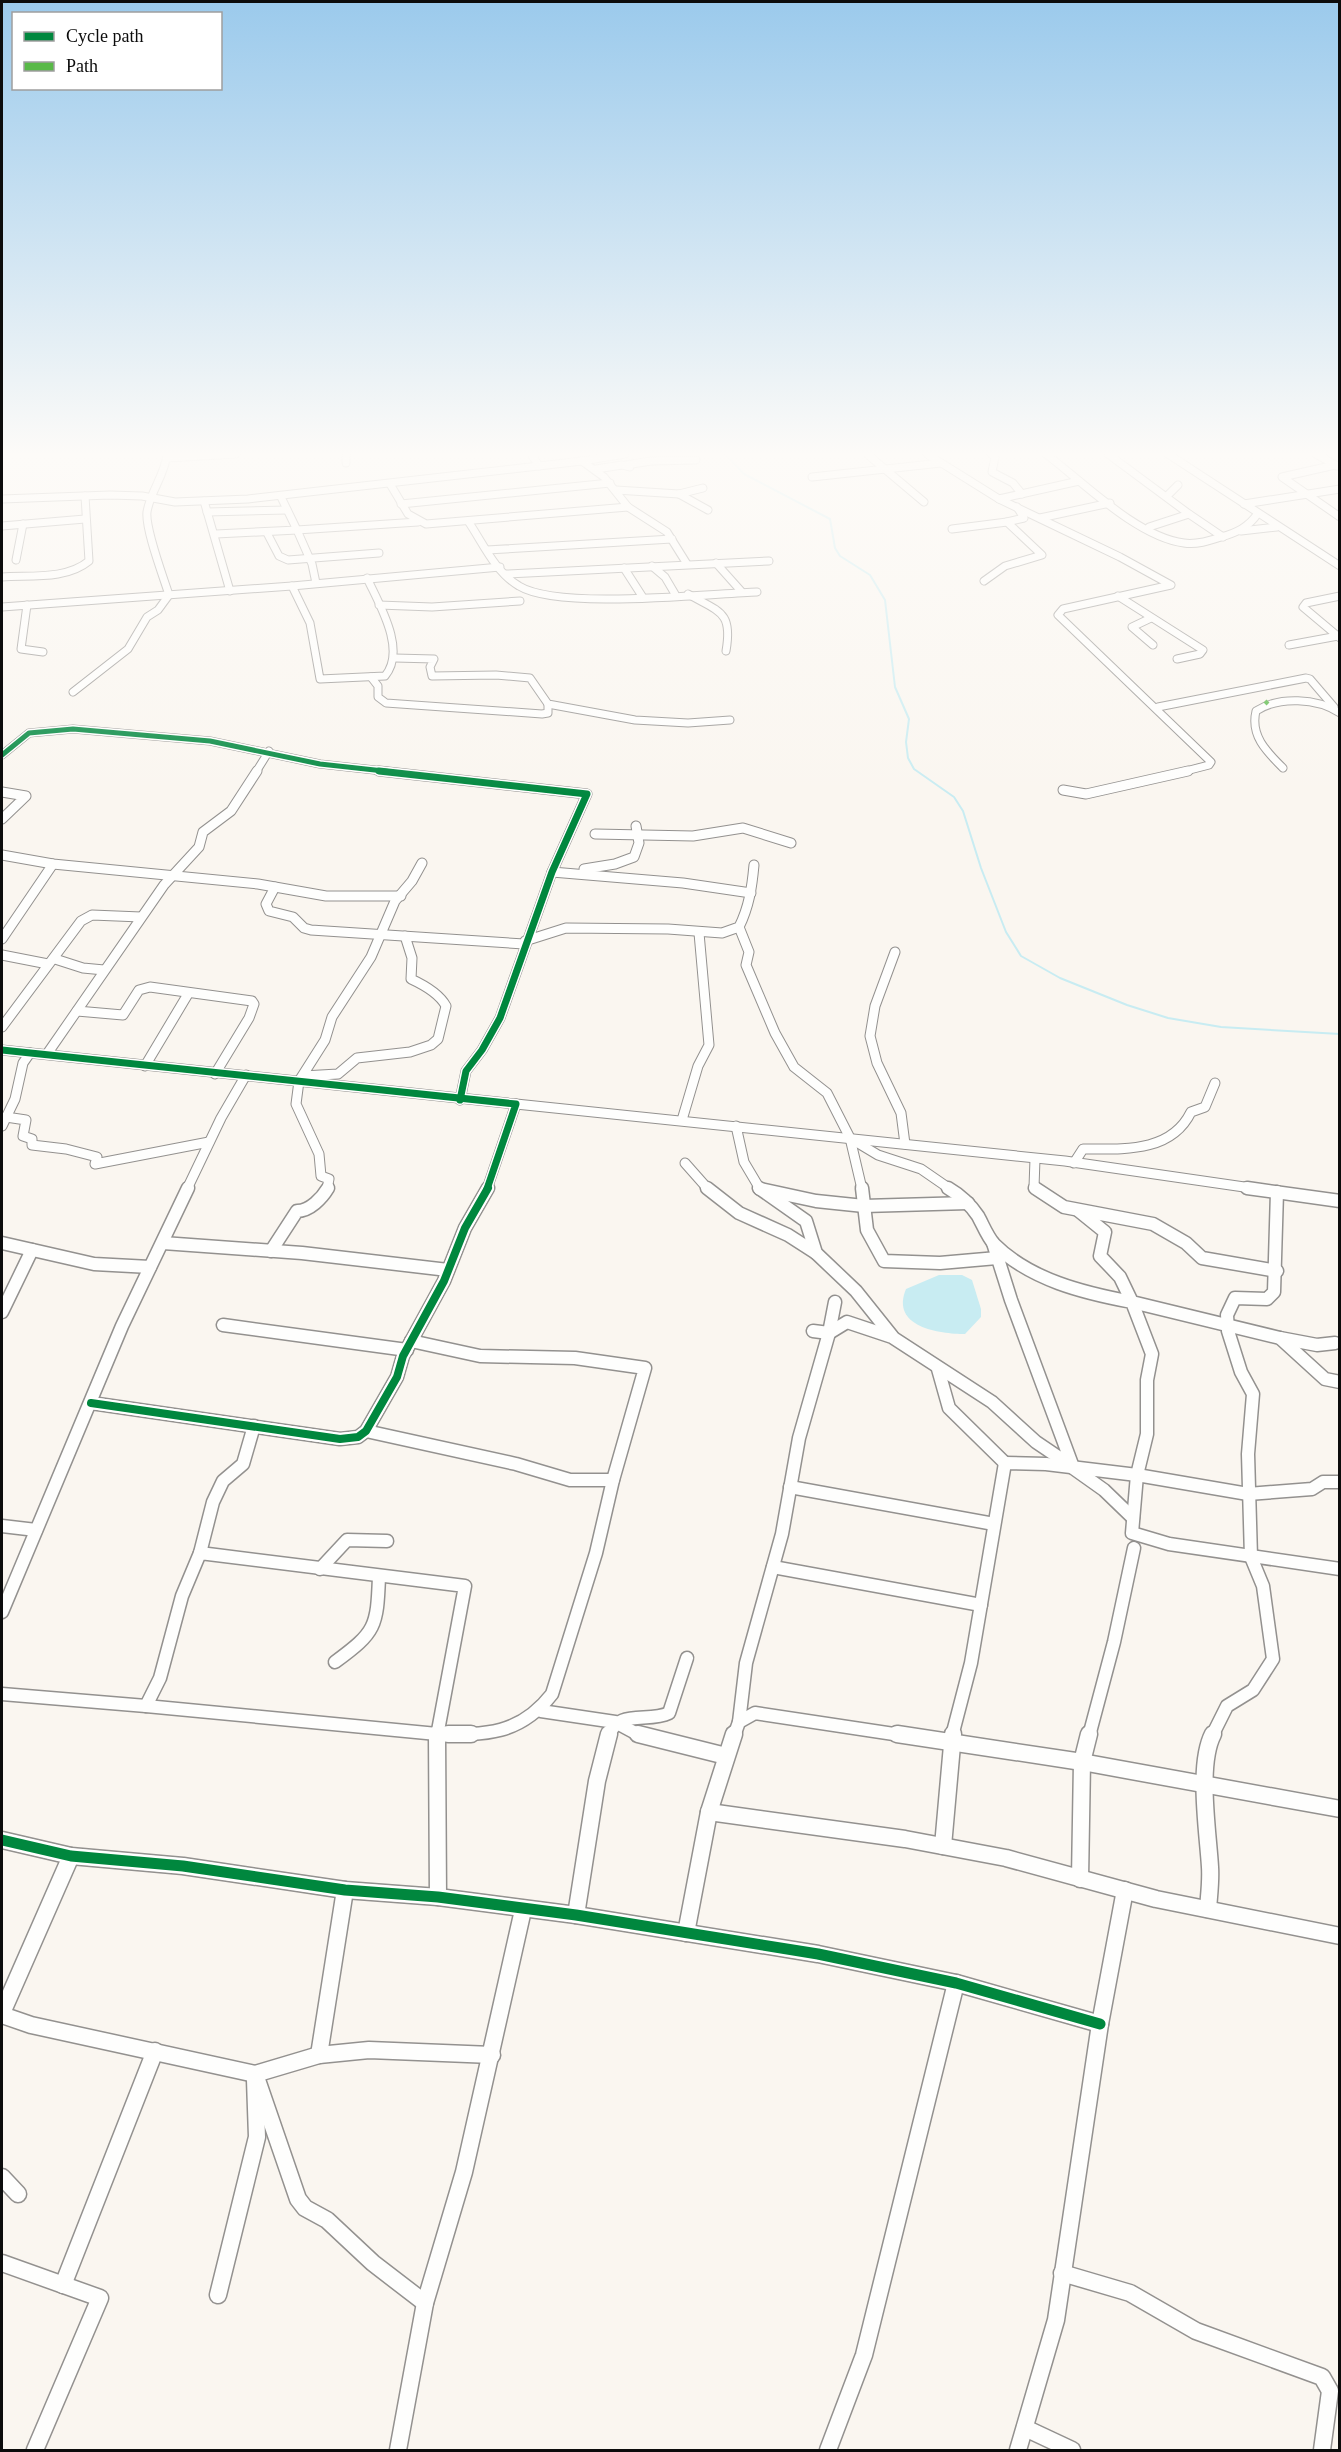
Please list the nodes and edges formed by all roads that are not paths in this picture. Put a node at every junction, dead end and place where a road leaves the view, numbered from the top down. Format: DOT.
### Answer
graph roads {
  1 [pos="79,568"];
  2 [pos="161,568"];
  3 [pos="225,568"];
  4 [pos="313,568"];
  5 [pos="483,568"];
  6 [pos="501,568"];
  7 [pos="616,568"];
  8 [pos="624,568"];
  9 [pos="655,568"];
  10 [pos="721,568"];
  11 [pos="1002,568"];
  12 [pos="1142,568"];
  13 [pos="506,574"];
  14 [pos="2,577"];
  15 [pos="367,578"];
  16 [pos="984,581"];
  17 [pos="316,583"];
  18 [pos="292,586"];
  19 [pos="231,591"];
  20 [pos="741,591"];
  21 [pos="757,592"];
  22 [pos="675,594"];
  23 [pos="687,594"];
  24 [pos="169,595"];
  25 [pos="642,596"];
  26 [pos="1118,596"];
  27 [pos="1340,596"];
  28 [pos="520,601"];
  29 [pos="27,605"];
  30 [pos="379,605"];
  31 [pos="2,607"];
  32 [pos="1151,618"];
  33 [pos="1339,637"];
  34 [pos="1153,645"];
  35 [pos="1289,645"];
  36 [pos="726,651"];
  37 [pos="43,652"];
  38 [pos="395,658"];
  39 [pos="1178,659"];
  40 [pos="371,677"];
  41 [pos="73,692"];
  42 [pos="548,704"];
  43 [pos="1158,707"];
  44 [pos="1337,710"];
  45 [pos="730,720"];
  46 [pos="269,751"];
  47 [pos="2,755"];
  48 [pos="1283,768"];
  49 [pos="1063,790"];
  50 [pos="2,792"];
  51 [pos="2,819"];
  52 [pos="636,826"];
  53 [pos="595,834"];
  54 [pos="638,837"];
  55 [pos="791,843"];
  56 [pos="3,857"];
  57 [pos="422,863"];
  58 [pos="53,864"];
  59 [pos="754,865"];
  60 [pos="552,872"];
  61 [pos="571,873"];
  62 [pos="159,875"];
  63 [pos="177,877"];
  64 [pos="164,885"];
  65 [pos="275,887"];
  66 [pos="751,893"];
  67 [pos="401,896"];
  68 [pos="141,917"];
  69 [pos="739,927"];
  70 [pos="382,933"];
  71 [pos="699,933"];
  72 [pos="405,936"];
  73 [pos="2,939"];
  74 [pos="525,942"];
  75 [pos="896,952"];
  76 [pos="2,955"];
  77 [pos="51,962"];
  78 [pos="105,970"];
  79 [pos="188,994"];
  80 [pos="77,1011"];
  81 [pos="2,1027"];
  82 [pos="2,1050"];
  83 [pos="30,1053"];
  84 [pos="47,1054"];
  85 [pos="145,1066"];
  86 [pos="215,1074"];
  87 [pos="246,1075"];
  88 [pos="301,1078"];
  89 [pos="1215,1083"];
  90 [pos="460,1100"];
  91 [pos="516,1104"];
  92 [pos="682,1120"];
  93 [pos="4,1122"];
  94 [pos="736,1126"];
  95 [pos="850,1138"];
  96 [pos="209,1142"];
  97 [pos="905,1144"];
  98 [pos="1035,1159"];
  99 [pos="685,1163"];
  100 [pos="1074,1163"];
  101 [pos="758,1188"];
  102 [pos="1277,1192"];
  103 [pos="1340,1201"];
  104 [pos="968,1203"];
  105 [pos="864,1206"];
  106 [pos="1078,1210"];
  107 [pos="2,1243"];
  108 [pos="163,1243"];
  109 [pos="993,1243"];
  110 [pos="32,1250"];
  111 [pos="271,1251"];
  112 [pos="816,1253"];
  113 [pos="997,1258"];
  114 [pos="150,1267"];
  115 [pos="448,1270"];
  116 [pos="1277,1271"];
  117 [pos="835,1302"];
  118 [pos="1132,1302"];
  119 [pos="2,1312"];
  120 [pos="224,1325"];
  121 [pos="1228,1326"];
  122 [pos="813,1331"];
  123 [pos="829,1333"];
  124 [pos="892,1336"];
  125 [pos="1280,1338"];
  126 [pos="1335,1343"];
  127 [pos="409,1346"];
  128 [pos="938,1370"];
  129 [pos="1340,1382"];
  130 [pos="91,1403"];
  131 [pos="254,1426"];
  132 [pos="366,1431"];
  133 [pos="1005,1463"];
  134 [pos="1073,1467"];
  135 [pos="1137,1475"];
  136 [pos="613,1480"];
  137 [pos="1340,1482"];
  138 [pos="790,1487"];
  139 [pos="1248,1494"];
  140 [pos="1133,1518"];
  141 [pos="994,1524"];
  142 [pos="2,1526"];
  143 [pos="36,1530"];
  144 [pos="387,1541"];
  145 [pos="1134,1548"];
  146 [pos="200,1553"];
  147 [pos="1251,1557"];
  148 [pos="773,1567"];
  149 [pos="320,1569"];
  150 [pos="1340,1569"];
  151 [pos="379,1576"];
  152 [pos="981,1605"];
  153 [pos="2,1612"];
  154 [pos="687,1658"];
  155 [pos="334,1662"];
  156 [pos="2,1694"];
  157 [pos="146,1706"];
  158 [pos="541,1711"];
  159 [pos="615,1722"];
  160 [pos="739,1722"];
  161 [pos="437,1734"];
  162 [pos="951,1742"];
  163 [pos="726,1756"];
  164 [pos="1082,1762"];
  165 [pos="1206,1785"];
  166 [pos="1340,1809"];
  167 [pos="709,1812"];
  168 [pos="2,1840"];
  169 [pos="943,1846"];
  170 [pos="71,1856"];
  171 [pos="1080,1879"];
  172 [pos="345,1890"];
  173 [pos="1125,1890"];
  174 [pos="438,1898"];
  175 [pos="1208,1909"];
  176 [pos="524,1910"];
  177 [pos="576,1915"];
  178 [pos="686,1933"];
  179 [pos="1340,1936"];
  180 [pos="956,1983"];
  181 [pos="2,2014"];
  182 [pos="1100,2024"];
  183 [pos="155,2051"];
  184 [pos="320,2055"];
  185 [pos="492,2055"];
  186 [pos="255,2074"];
  187 [pos="2,2177"];
  188 [pos="18,2194"];
  189 [pos="2,2263"];
  190 [pos="1062,2273"];
  191 [pos="63,2284"];
  192 [pos="218,2295"];
  193 [pos="425,2303"];
  194 [pos="1025,2428"];
  195 [pos="35,2451"];
  196 [pos="398,2451"];
  197 [pos="828,2451"];
  198 [pos="1018,2451"];
  199 [pos="1072,2451"];
  200 [pos="1322,2451"];
  1 -- 14 [label="street"];
  2 -- 24 [label="street"];
  3 -- 19 [label="street"];
  4 -- 17 [label="street"];
  5 -- 15 [label="street"];
  6 -- 13 [label="street"];
  7 -- 13 [label="street"];
  8 -- 25 [label="street"];
  9 -- 22 [label="street"];
  10 -- 20 [label="street"];
  11 -- 16 [label="street"];
  12 -- 26 [label="street"];
  13 -- 25 [label="street"];
  15 -- 17 [label="street"];
  15 -- 30 [label="street"];
  17 -- 18 [label="street"];
  18 -- 19 [label="street"];
  18 -- 40 [label="street"];
  19 -- 24 [label="street"];
  20 -- 21 [label="street"];
  20 -- 23 [label="street"];
  22 -- 23 [label="street"];
  22 -- 25 [label="street"];
  23 -- 36 [label="street"];
  24 -- 29 [label="street"];
  24 -- 41 [label="street"];
  26 -- 32 [label="street"];
  26 -- 43 [label="street"];
  27 -- 33 [label="street"];
  28 -- 30 [label="street"];
  29 -- 31 [label="street"];
  29 -- 37 [label="street"];
  30 -- 38 [label="street"];
  32 -- 34 [label="street"];
  32 -- 39 [label="street"];
  33 -- 35 [label="street"];
  38 -- 40 [label="street"];
  38 -- 42 [label="street"];
  40 -- 42 [label="street"];
  42 -- 45 [label="street"];
  43 -- 44 [label="street"];
  43 -- 49 [label="street"];
  44 -- 48 [label="street"];
  46 -- 47 [label="street"];
  46 -- 60 [label="street"];
  46 -- 63 [label="street"];
  50 -- 51 [label="street"];
  52 -- 54 [label="street"];
  53 -- 54 [label="street"];
  54 -- 55 [label="street"];
  54 -- 61 [label="street"];
  56 -- 58 [label="street"];
  57 -- 67 [label="street"];
  58 -- 62 [label="street"];
  58 -- 73 [label="street"];
  59 -- 66 [label="street"];
  60 -- 61 [label="street"];
  60 -- 74 [label="street"];
  61 -- 66 [label="street"];
  62 -- 63 [label="street"];
  62 -- 64 [label="street"];
  63 -- 64 [label="street"];
  63 -- 65 [label="street"];
  64 -- 68 [label="street"];
  65 -- 67 [label="street"];
  65 -- 70 [label="street"];
  66 -- 69 [label="street"];
  67 -- 70 [label="street"];
  68 -- 77 [label="street"];
  68 -- 78 [label="street"];
  69 -- 71 [label="street"];
  69 -- 95 [label="street"];
  70 -- 72 [label="street"];
  70 -- 88 [label="street"];
  71 -- 74 [label="street"];
  71 -- 92 [label="street"];
  72 -- 74 [label="street"];
  72 -- 88 [label="street"];
  74 -- 90 [label="street"];
  75 -- 97 [label="street"];
  76 -- 77 [label="street"];
  77 -- 78 [label="street"];
  77 -- 81 [label="street"];
  78 -- 80 [label="street"];
  79 -- 80 [label="street"];
  79 -- 85 [label="street"];
  79 -- 86 [label="street"];
  80 -- 84 [label="street"];
  82 -- 83 [label="street"];
  83 -- 84 [label="street"];
  83 -- 93 [label="street"];
  84 -- 85 [label="street"];
  85 -- 86 [label="street"];
  86 -- 87 [label="street"];
  87 -- 88 [label="street"];
  87 -- 96 [label="street"];
  88 -- 90 [label="street"];
  88 -- 111 [label="street"];
  89 -- 100 [label="street"];
  90 -- 91 [label="street"];
  91 -- 92 [label="street"];
  91 -- 115 [label="street"];
  92 -- 94 [label="street"];
  93 -- 96 [label="street"];
  94 -- 95 [label="street"];
  94 -- 101 [label="street"];
  95 -- 97 [label="street"];
  95 -- 104 [label="street"];
  95 -- 105 [label="street"];
  96 -- 108 [label="street"];
  97 -- 98 [label="street"];
  98 -- 100 [label="street"];
  98 -- 106 [label="street"];
  99 -- 112 [label="street"];
  100 -- 102 [label="street"];
  101 -- 105 [label="street"];
  101 -- 112 [label="street"];
  102 -- 103 [label="street"];
  102 -- 116 [label="street"];
  104 -- 105 [label="street"];
  104 -- 109 [label="street"];
  105 -- 113 [label="street"];
  106 -- 116 [label="street"];
  106 -- 118 [label="street"];
  107 -- 110 [label="street"];
  108 -- 111 [label="street"];
  108 -- 114 [label="street"];
  109 -- 113 [label="street"];
  109 -- 118 [label="street"];
  110 -- 114 [label="street"];
  110 -- 119 [label="street"];
  111 -- 115 [label="street"];
  112 -- 124 [label="street"];
  113 -- 134 [label="street"];
  114 -- 130 [label="street"];
  115 -- 127 [label="street"];
  116 -- 121 [label="street"];
  117 -- 123 [label="street"];
  118 -- 121 [label="street"];
  118 -- 135 [label="street"];
  120 -- 127 [label="street"];
  121 -- 125 [label="street"];
  121 -- 139 [label="street"];
  122 -- 123 [label="street"];
  123 -- 124 [label="street"];
  123 -- 138 [label="street"];
  124 -- 128 [label="street"];
  125 -- 126 [label="street"];
  125 -- 129 [label="street"];
  127 -- 132 [label="street"];
  127 -- 136 [label="street"];
  128 -- 133 [label="street"];
  128 -- 134 [label="street"];
  130 -- 131 [label="street"];
  130 -- 143 [label="street"];
  131 -- 132 [label="street"];
  131 -- 146 [label="street"];
  132 -- 136 [label="street"];
  133 -- 134 [label="street"];
  133 -- 141 [label="street"];
  134 -- 135 [label="street"];
  134 -- 140 [label="street"];
  135 -- 139 [label="street"];
  135 -- 140 [label="street"];
  136 -- 158 [label="street"];
  137 -- 139 [label="street"];
  138 -- 141 [label="street"];
  138 -- 148 [label="street"];
  139 -- 147 [label="street"];
  140 -- 147 [label="street"];
  141 -- 152 [label="street"];
  142 -- 143 [label="street"];
  143 -- 153 [label="street"];
  144 -- 149 [label="street"];
  145 -- 164 [label="street"];
  146 -- 149 [label="street"];
  146 -- 157 [label="street"];
  147 -- 150 [label="street"];
  147 -- 165 [label="street"];
  148 -- 152 [label="street"];
  148 -- 160 [label="street"];
  149 -- 151 [label="street"];
  151 -- 155 [label="street"];
  151 -- 161 [label="street"];
  152 -- 162 [label="street"];
  154 -- 159 [label="street"];
  156 -- 157 [label="street"];
  157 -- 161 [label="street"];
  158 -- 159 [label="street"];
  158 -- 161 [label="street"];
  159 -- 163 [label="street"];
  159 -- 177 [label="street"];
  160 -- 162 [label="street"];
  160 -- 163 [label="street"];
  161 -- 174 [label="street"];
  162 -- 164 [label="street"];
  162 -- 169 [label="street"];
  163 -- 167 [label="street"];
  164 -- 165 [label="street"];
  164 -- 171 [label="street"];
  165 -- 166 [label="street"];
  165 -- 175 [label="street"];
  167 -- 169 [label="street"];
  167 -- 178 [label="street"];
  168 -- 170 [label="street"];
  169 -- 171 [label="street"];
  170 -- 172 [label="street"];
  170 -- 181 [label="street"];
  171 -- 173 [label="street"];
  172 -- 174 [label="street"];
  172 -- 184 [label="street"];
  173 -- 175 [label="street"];
  173 -- 182 [label="street"];
  174 -- 176 [label="street"];
  175 -- 179 [label="street"];
  176 -- 177 [label="street"];
  176 -- 185 [label="street"];
  177 -- 178 [label="street"];
  178 -- 180 [label="street"];
  180 -- 182 [label="street"];
  180 -- 197 [label="street"];
  181 -- 183 [label="street"];
  182 -- 190 [label="street"];
  183 -- 186 [label="street"];
  183 -- 191 [label="street"];
  184 -- 185 [label="street"];
  184 -- 186 [label="street"];
  185 -- 193 [label="street"];
  186 -- 192 [label="street"];
  186 -- 193 [label="street"];
  187 -- 188 [label="street"];
  189 -- 191 [label="street"];
  190 -- 194 [label="street"];
  190 -- 200 [label="street"];
  191 -- 195 [label="street"];
  193 -- 196 [label="street"];
  194 -- 198 [label="street"];
  194 -- 199 [label="street"];
}
